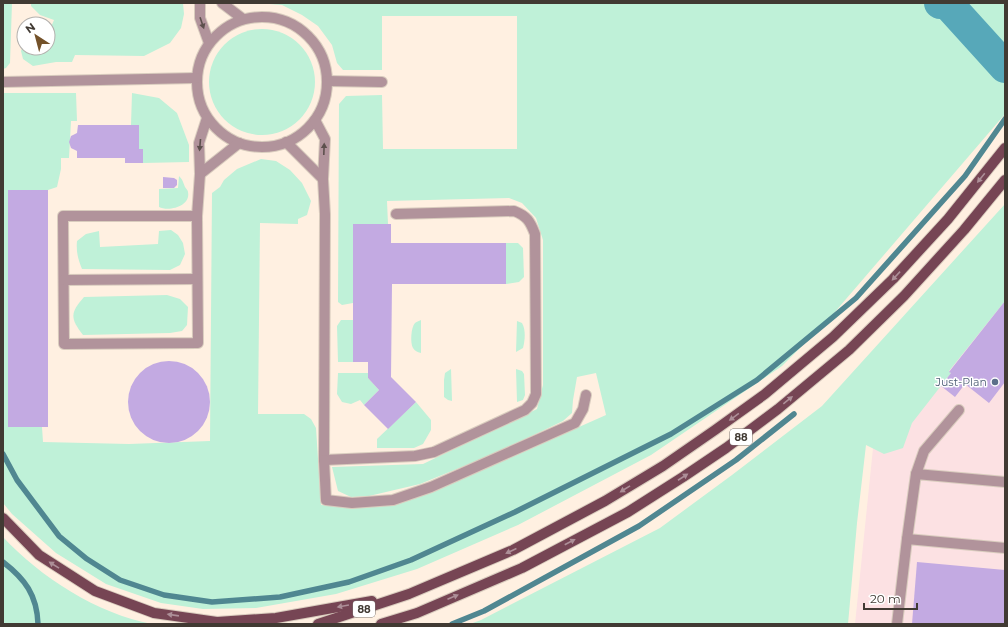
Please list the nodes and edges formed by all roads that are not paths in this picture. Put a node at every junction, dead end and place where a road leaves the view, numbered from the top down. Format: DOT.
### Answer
graph roads {
  1 [pos="200,3"];
  2 [pos="222,3"];
  3 [pos="243,19"];
  4 [pos="209,43"];
  5 [pos="196,78"];
  6 [pos="3,82"];
  7 [pos="327,82"];
  8 [pos="382,82"];
  9 [pos="208,118"];
  10 [pos="315,120"];
  11 [pos="286,142"];
  12 [pos="239,143"];
  13 [pos="1005,148"];
  14 [pos="200,174"];
  15 [pos="323,179"];
  16 [pos="1005,180"];
  17 [pos="396,214"];
  18 [pos="197,216"];
  19 [pos="197,279"];
  20 [pos="64,280"];
  21 [pos="586,395"];
  22 [pos="959,410"];
  23 [pos="324,460"];
  24 [pos="916,474"];
  25 [pos="1005,482"];
  26 [pos="3,518"];
  27 [pos="907,539"];
  28 [pos="1005,548"];
  29 [pos="409,594"];
  30 [pos="318,624"];
  31 [pos="381,624"];
  32 [pos="896,624"];
  1 -- 4 [label="lane, one-way"];
  2 -- 3 [label="lane"];
  3 -- 4 [label="lane"];
  3 -- 7 [label="lane"];
  4 -- 5 [label="lane"];
  5 -- 6 [label="lane"];
  5 -- 9 [label="lane"];
  7 -- 8 [label="lane"];
  7 -- 10 [label="lane"];
  9 -- 12 [label="lane"];
  9 -- 14 [label="lane, one-way"];
  10 -- 11 [label="lane"];
  15 -- 10 [label="lane, one-way"];
  11 -- 12 [label="lane"];
  11 -- 15 [label="lane"];
  12 -- 14 [label="lane"];
  13 -- 29 [label="main road, 88, one-way"];
  14 -- 18 [label="lane"];
  15 -- 23 [label="lane"];
  31 -- 16 [label="main road, 88, one-way"];
  17 -- 23 [label="lane"];
  18 -- 19 [label="lane"];
  18 -- 20 [label="lane"];
  19 -- 20 [label="lane"];
  19 -- 20 [label="lane"];
  21 -- 23 [label="lane"];
  22 -- 24 [label="lane"];
  24 -- 25 [label="lane"];
  24 -- 27 [label="lane"];
  29 -- 26 [label="main road, one-way"];
  27 -- 28 [label="lane"];
  27 -- 32 [label="lane"];
  29 -- 30 [label="main road, 88"];
}
